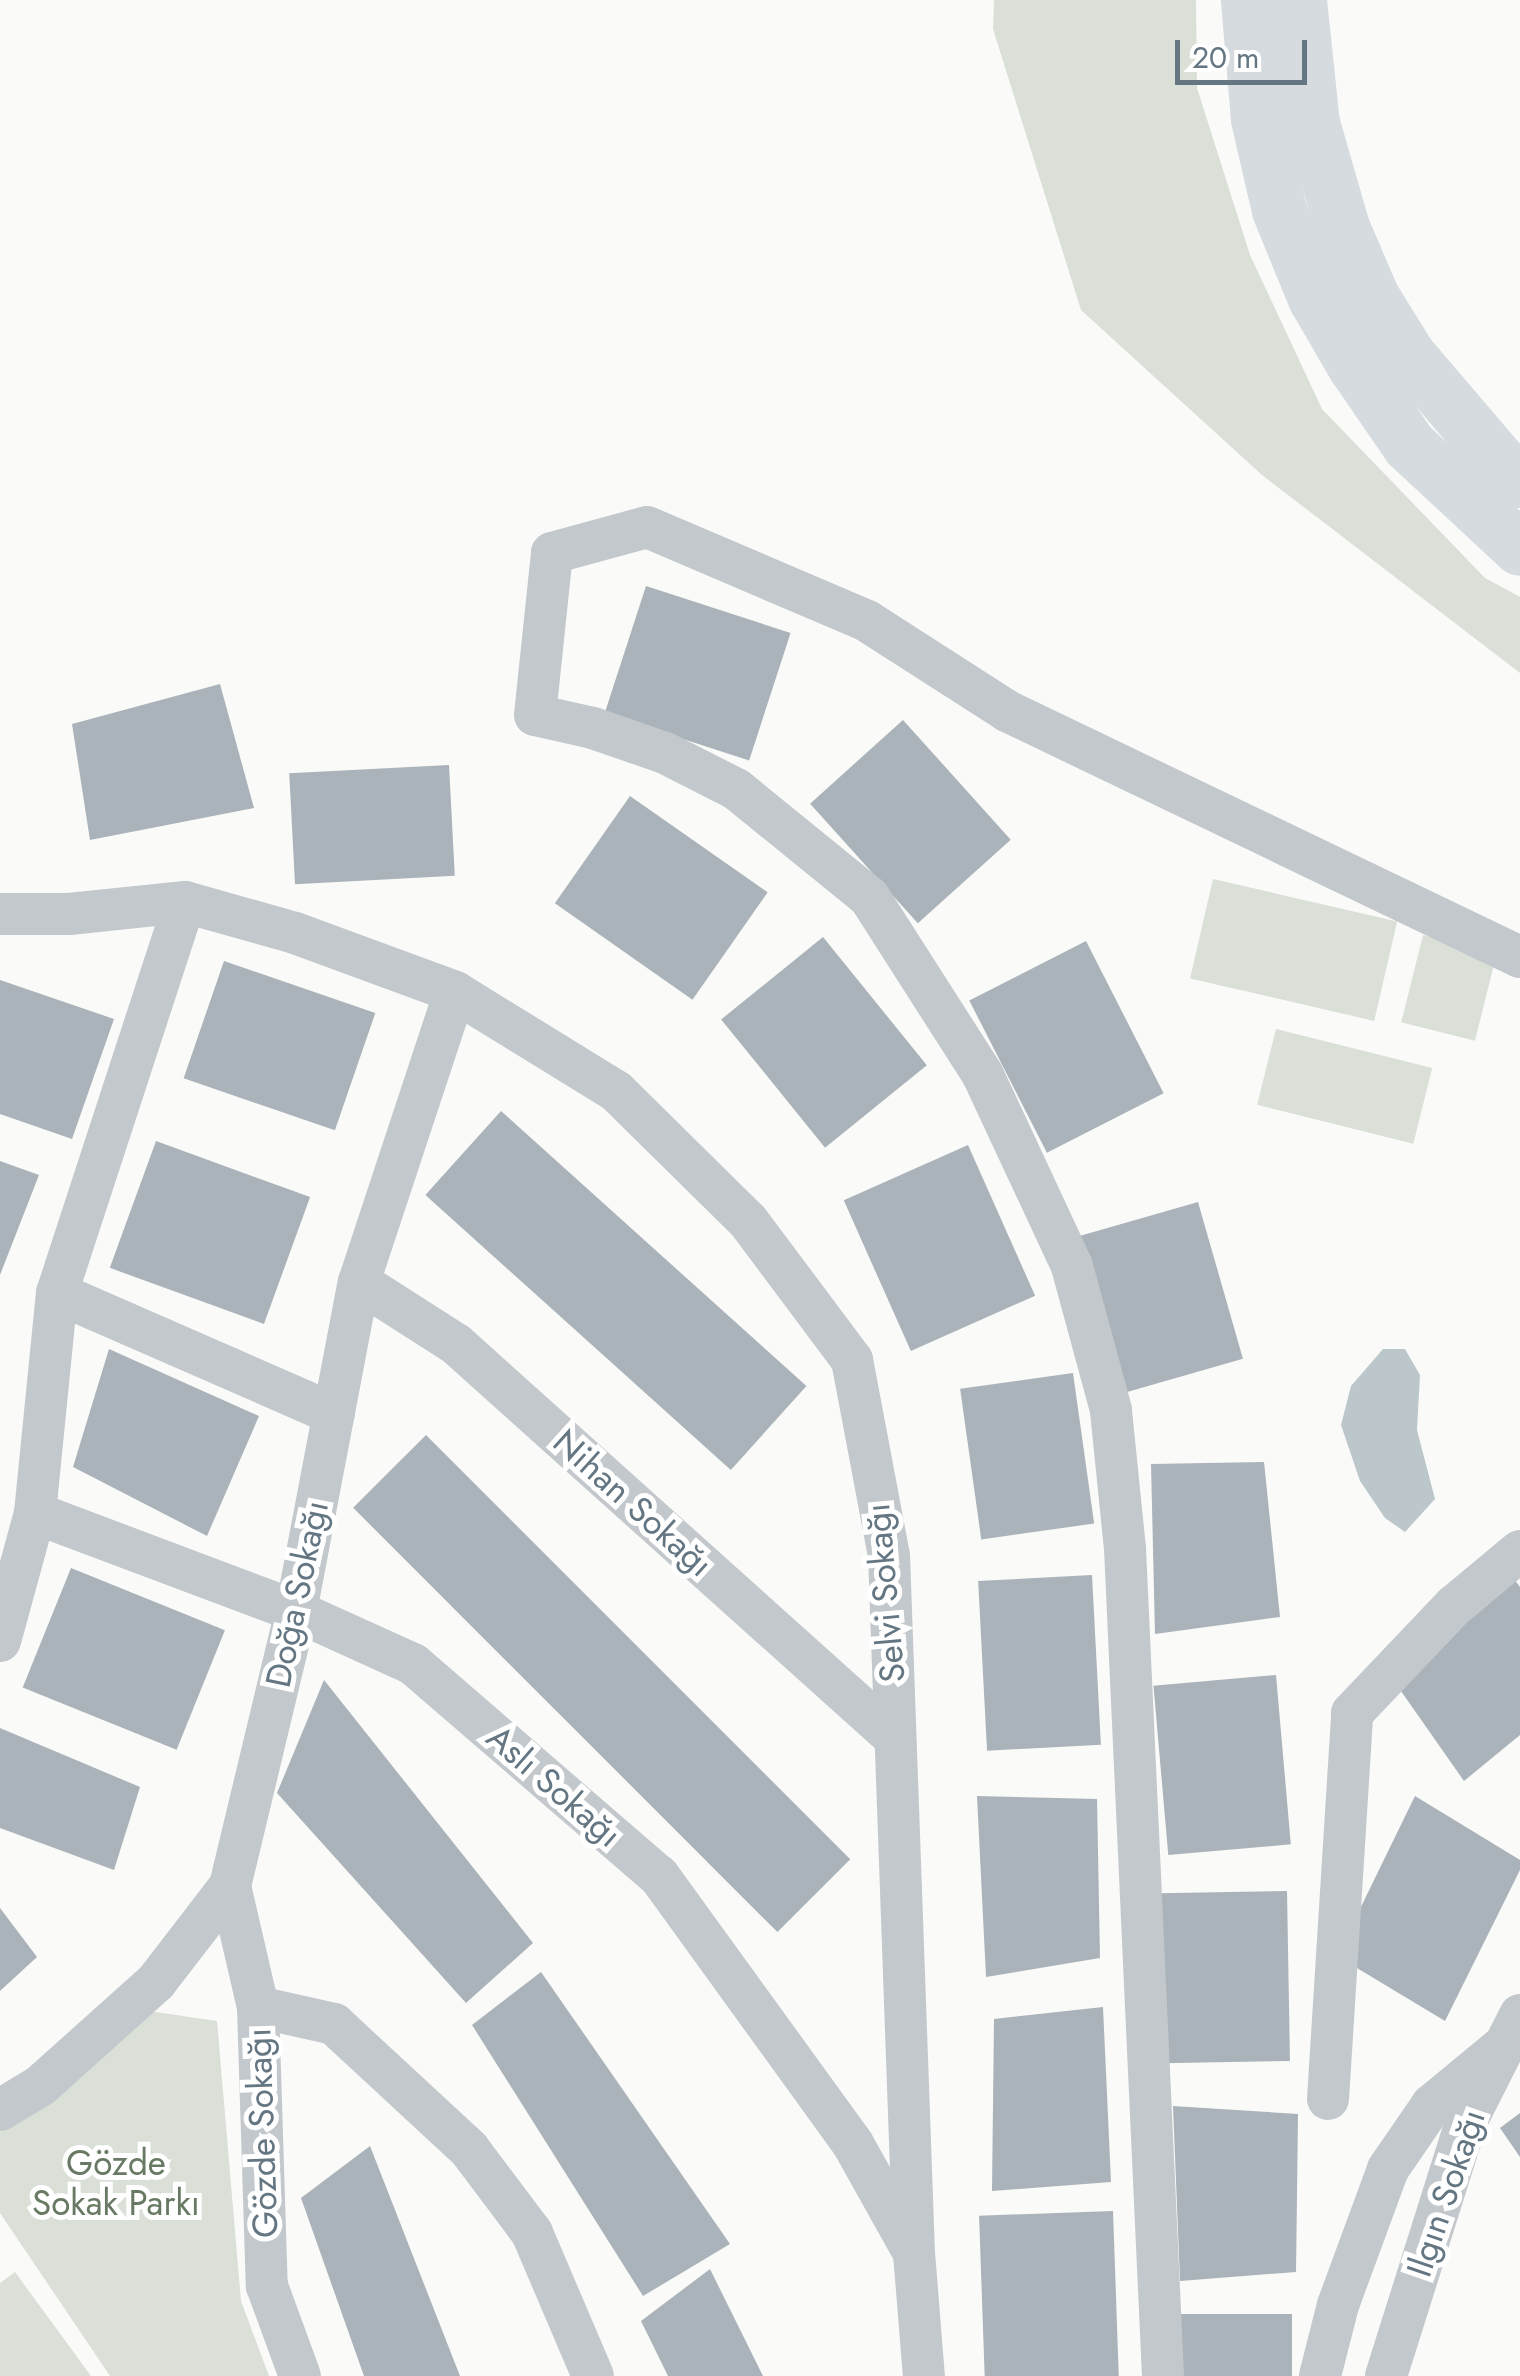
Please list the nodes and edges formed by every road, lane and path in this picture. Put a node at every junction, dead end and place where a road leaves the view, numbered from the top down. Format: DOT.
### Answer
graph roads {
  1 [pos="1248,0"];
  2 [pos="1299,0"];
  3 [pos="1520,480"];
  4 [pos="1520,548"];
  5 [pos="184,902"];
  6 [pos="0,914"];
  7 [pos="1520,958"];
  8 [pos="455,992"];
  9 [pos="359,1282"];
  10 [pos="57,1294"];
  11 [pos="334,1414"];
  12 [pos="35,1513"];
  13 [pos="1520,1552"];
  14 [pos="296,1611"];
  15 [pos="0,1641"];
  16 [pos="896,1738"];
  17 [pos="230,1886"];
  18 [pos="258,2007"];
  19 [pos="1511,2031"];
  20 [pos="1328,2099"];
  21 [pos="0,2110"];
  22 [pos="914,2252"];
  23 [pos="300,2376"];
  24 [pos="594,2376"];
  25 [pos="924,2376"];
  26 [pos="1163,2376"];
  27 [pos="1320,2376"];
  28 [pos="1386,2376"];
  1 -- 4 [label="main road"];
  2 -- 3 [label="main road"];
  5 -- 6 [label="street"];
  5 -- 8 [label="street, Selvi Sokağı"];
  5 -- 10 [label="street"];
  7 -- 26 [label="street"];
  8 -- 9 [label="street, Doğa Sokağı"];
  8 -- 16 [label="street, Selvi Sokağı"];
  9 -- 11 [label="street, Doğa Sokağı"];
  9 -- 16 [label="street, Nihan Sokağı"];
  10 -- 11 [label="street"];
  10 -- 12 [label="street"];
  11 -- 14 [label="street, Doğa Sokağı"];
  12 -- 14 [label="street, Aslı Sokağı"];
  12 -- 15 [label="street"];
  13 -- 20 [label="street"];
  14 -- 17 [label="street, Doğa Sokağı"];
  14 -- 22 [label="street, Aslı Sokağı"];
  16 -- 22 [label="street, Selvi Sokağı"];
  17 -- 18 [label="street, Gözde Sokağı"];
  17 -- 21 [label="street, Doğa Sokağı"];
  18 -- 23 [label="street, Gözde Sokağı"];
  18 -- 24 [label="street"];
  19 -- 27 [label="street"];
  19 -- 28 [label="street, Ilgın Sokağı"];
  22 -- 25 [label="street, Selvi Sokağı"];
}
